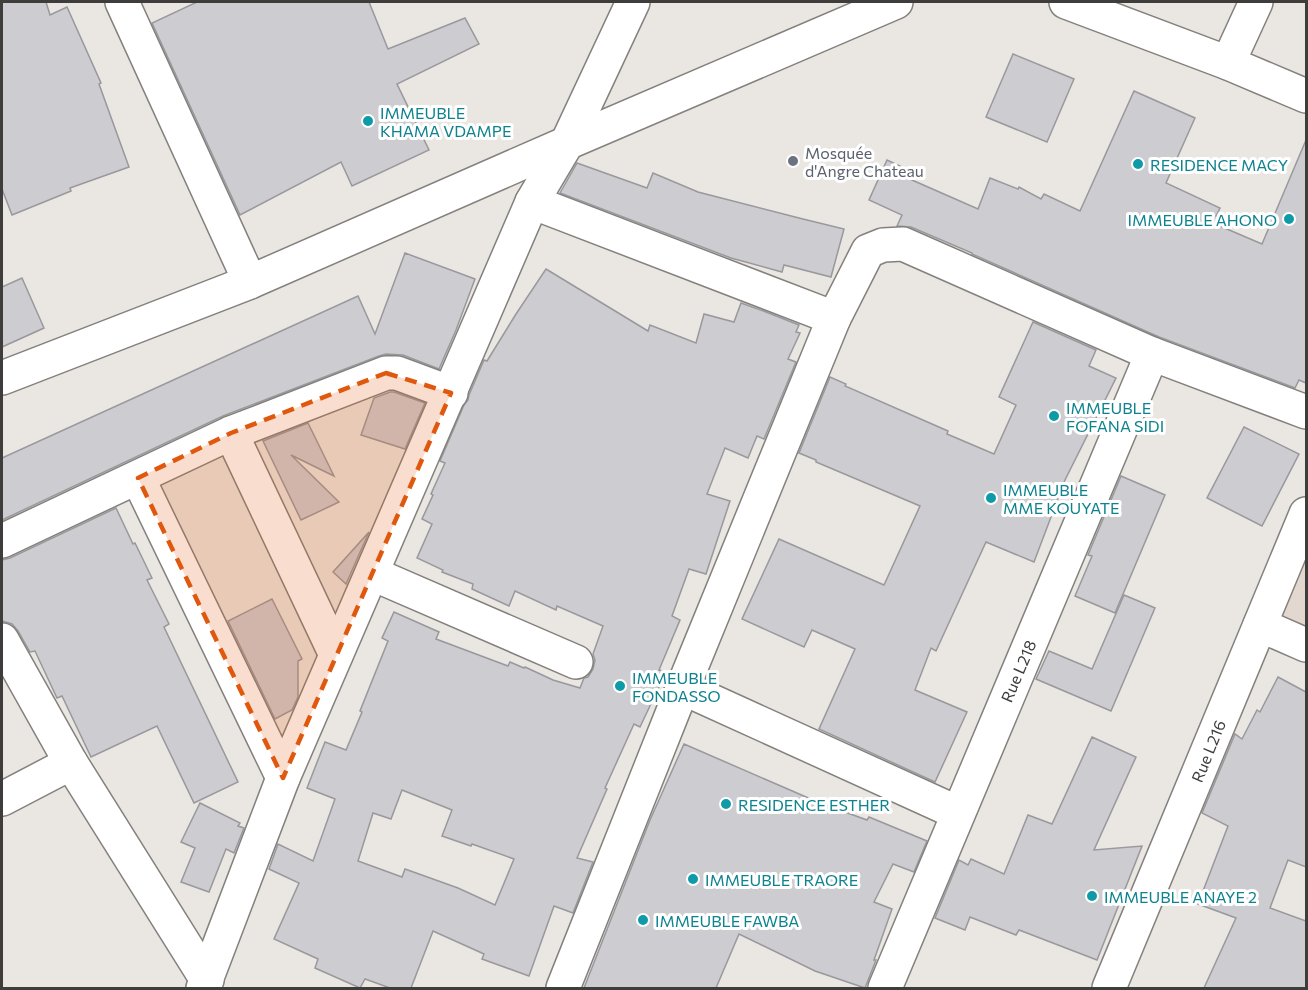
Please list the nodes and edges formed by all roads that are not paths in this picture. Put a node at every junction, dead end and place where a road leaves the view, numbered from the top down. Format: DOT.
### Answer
graph roads {
  1 [pos="122,2"];
  2 [pos="633,2"];
  3 [pos="896,2"];
  4 [pos="1066,2"];
  5 [pos="1256,2"];
  6 [pos="1228,63"];
  7 [pos="1306,96"];
  8 [pos="567,143"];
  9 [pos="532,202"];
  10 [pos="250,282"];
  11 [pos="834,318"];
  12 [pos="1152,354"];
  13 [pos="2,378"];
  14 [pos="451,393"];
  15 [pos="1306,412"];
  16 [pos="231,433"];
  17 [pos="138,477"];
  18 [pos="1306,514"];
  19 [pos="2,541"];
  20 [pos="373,573"];
  21 [pos="1260,625"];
  22 [pos="2,640"];
  23 [pos="1306,645"];
  24 [pos="336,655"];
  25 [pos="576,662"];
  26 [pos="683,688"];
  27 [pos="71,763"];
  28 [pos="283,778"];
  29 [pos="2,799"];
  30 [pos="958,813"];
  31 [pos="205,984"];
  32 [pos="563,988"];
  33 [pos="885,988"];
  34 [pos="1110,988"];
  1 -- 10 [label="street"];
  2 -- 8 [label="street"];
  3 -- 8 [label="street"];
  4 -- 6 [label="street"];
  5 -- 6 [label="street"];
  6 -- 7 [label="street"];
  8 -- 9 [label="street"];
  8 -- 10 [label="street"];
  9 -- 11 [label="street"];
  9 -- 14 [label="street"];
  10 -- 13 [label="street"];
  11 -- 12 [label="street"];
  11 -- 26 [label="street"];
  12 -- 15 [label="street"];
  12 -- 30 [label="street, Rue L218"];
  14 -- 16 [label="street"];
  14 -- 20 [label="street"];
  16 -- 17 [label="street"];
  16 -- 24 [label="street"];
  17 -- 19 [label="street"];
  17 -- 28 [label="street"];
  18 -- 21 [label="street, Rue L216"];
  20 -- 24 [label="street"];
  20 -- 25 [label="street"];
  21 -- 23 [label="street"];
  21 -- 34 [label="street, Rue L216"];
  22 -- 27 [label="street"];
  24 -- 28 [label="street"];
  26 -- 30 [label="street"];
  26 -- 32 [label="street"];
  27 -- 29 [label="street"];
  27 -- 31 [label="street"];
  28 -- 31 [label="street"];
  30 -- 33 [label="street, Rue L218"];
}
